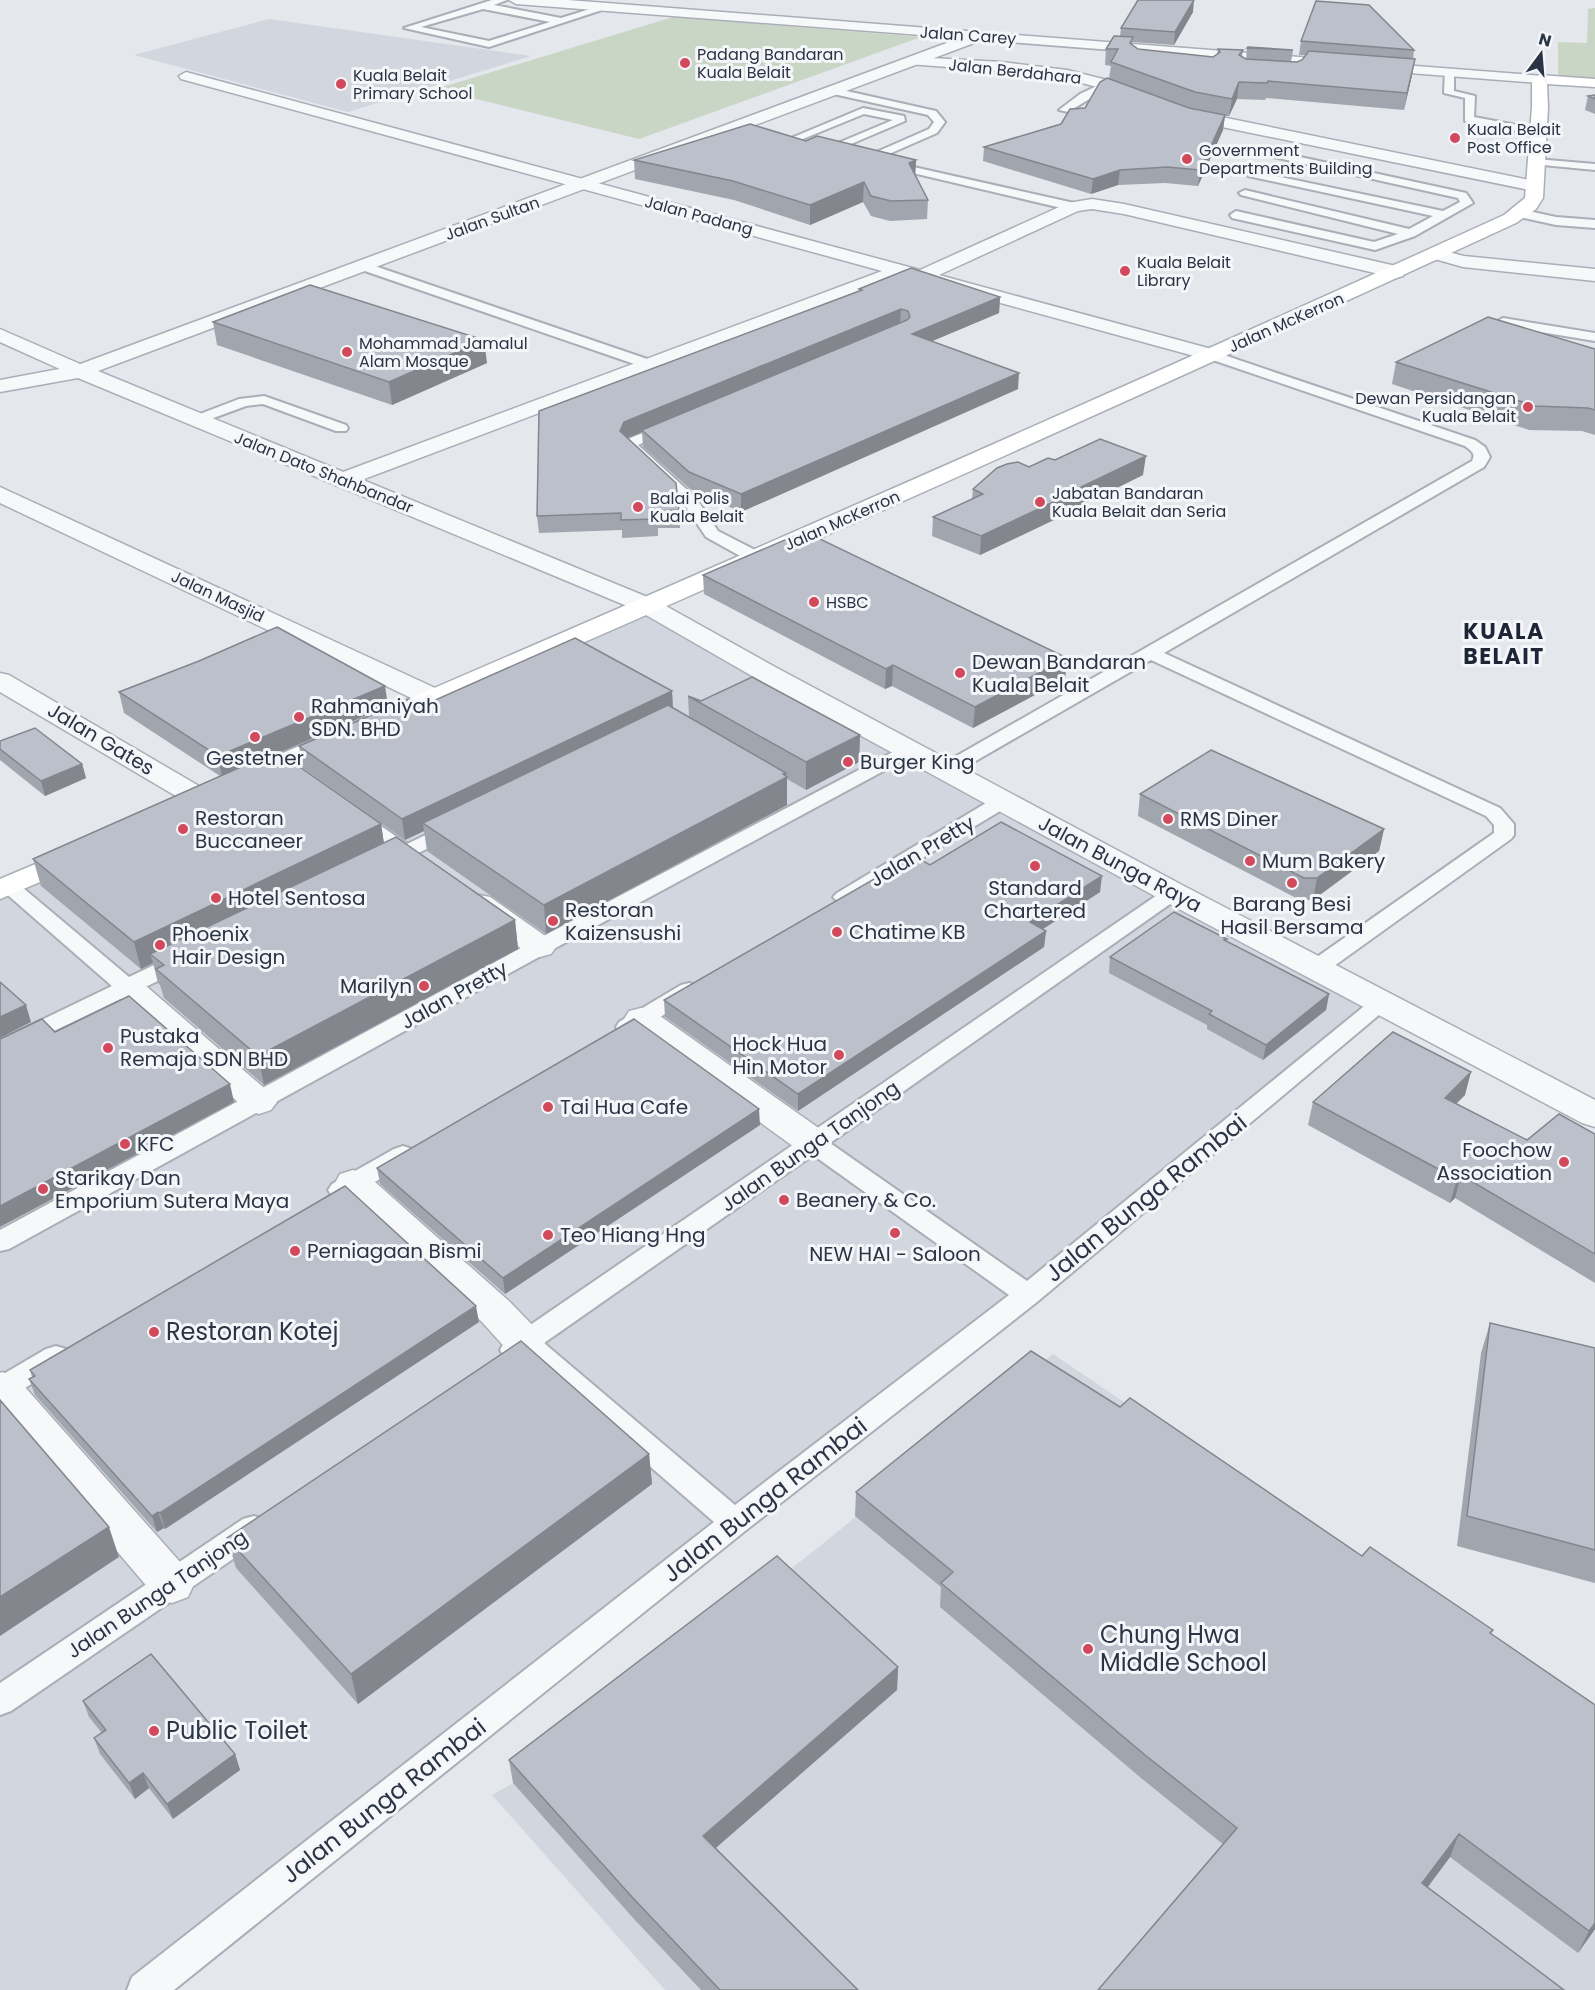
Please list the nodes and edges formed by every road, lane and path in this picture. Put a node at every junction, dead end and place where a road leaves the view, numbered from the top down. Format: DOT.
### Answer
graph roads {
  1 [pos="502,0"];
  2 [pos="482,6"];
  3 [pos="518,7"];
  4 [pos="606,7"];
  5 [pos="501,20"];
  6 [pos="561,21"];
  7 [pos="470,29"];
  8 [pos="449,36"];
  9 [pos="980,36"];
  10 [pos="914,61"];
  11 [pos="1449,72"];
  12 [pos="186,76"];
  13 [pos="1539,79"];
  14 [pos="1595,83"];
  15 [pos="1109,84"];
  16 [pos="833,91"];
  17 [pos="1064,110"];
  18 [pos="1242,126"];
  19 [pos="733,128"];
  20 [pos="1538,132"];
  21 [pos="756,133"];
  22 [pos="820,148"];
  23 [pos="1259,151"];
  24 [pos="859,157"];
  25 [pos="1536,162"];
  26 [pos="1595,167"];
  27 [pos="1252,174"];
  28 [pos="584,184"];
  29 [pos="1534,186"];
  30 [pos="1245,194"];
  31 [pos="1074,207"];
  32 [pos="1519,213"];
  33 [pos="1236,215"];
  34 [pos="1445,215"];
  35 [pos="1595,224"];
  36 [pos="1229,233"];
  37 [pos="1411,233"];
  38 [pos="1437,254"];
  39 [pos="363,266"];
  40 [pos="911,273"];
  41 [pos="1396,273"];
  42 [pos="1595,275"];
  43 [pos="1503,322"];
  44 [pos="0,336"];
  45 [pos="1595,337"];
  46 [pos="1212,355"];
  47 [pos="651,365"];
  48 [pos="80,371"];
  49 [pos="0,386"];
  50 [pos="197,420"];
  51 [pos="686,420"];
  52 [pos="340,428"];
  53 [pos="343,480"];
  54 [pos="0,494"];
  55 [pos="757,558"];
  56 [pos="648,606"];
  57 [pos="1150,653"];
  58 [pos="0,681"];
  59 [pos="436,699"];
  60 [pos="908,750"];
  61 [pos="946,770"];
  62 [pos="218,791"];
  63 [pos="790,791"];
  64 [pos="1003,801"];
  65 [pos="810,803"];
  66 [pos="339,805"];
  67 [pos="169,813"];
  68 [pos="472,820"];
  69 [pos="105,842"];
  70 [pos="406,853"];
  71 [pos="364,873"];
  72 [pos="5,888"];
  73 [pos="1173,893"];
  74 [pos="822,911"];
  75 [pos="540,947"];
  76 [pos="196,954"];
  77 [pos="1315,969"];
  78 [pos="711,977"];
  79 [pos="127,987"];
  80 [pos="1381,1004"];
  81 [pos="641,1019"];
  82 [pos="610,1037"];
  83 [pos="0,1049"];
  84 [pos="259,1102"];
  85 [pos="1595,1115"];
  86 [pos="425,1142"];
  87 [pos="814,1143"];
  88 [pos="337,1192"];
  89 [pos="0,1242"];
  90 [pos="1028,1295"];
  91 [pos="74,1346"];
  92 [pos="510,1353"];
  93 [pos="1,1389"];
  94 [pos="270,1517"];
  95 [pos="735,1522"];
  96 [pos="172,1584"];
  97 [pos="0,1701"];
  98 [pos="145,1990"];
  1 -- 2 [label="lane"];
  2 -- 3 [label="lane"];
  2 -- 8 [label="lane"];
  3 -- 4 [label="street, Jalan Carey"];
  3 -- 5 [label="lane"];
  3 -- 6 [label="lane"];
  4 -- 6 [label="lane"];
  4 -- 9 [label="street, Jalan Carey"];
  6 -- 8 [label="lane"];
  7 -- 8 [label="lane"];
  9 -- 10 [label="street, Jalan Sultan"];
  9 -- 11 [label="street, Jalan Carey"];
  10 -- 15 [label="street, Jalan Berdahara"];
  10 -- 16 [label="street, Jalan Sultan"];
  11 -- 13 [label="street, Jalan Carey"];
  11 -- 20 [label="lane"];
  12 -- 28 [label="street, Jalan Padang"];
  13 -- 14 [label="main road"];
  13 -- 20 [label="main road"];
  15 -- 17 [label="lane"];
  15 -- 18 [label="street, Jalan Berdahara"];
  16 -- 19 [label="street, Jalan Sultan"];
  16 -- 24 [label="lane"];
  18 -- 23 [label="lane"];
  18 -- 29 [label="street, Jalan Berdahara"];
  19 -- 21 [label="lane"];
  19 -- 28 [label="street, Jalan Sultan"];
  20 -- 25 [label="main road"];
  22 -- 22 [label="lane"];
  22 -- 24 [label="lane"];
  23 -- 27 [label="lane"];
  23 -- 34 [label="lane"];
  24 -- 31 [label="lane"];
  25 -- 26 [label="lane"];
  25 -- 29 [label="main road"];
  27 -- 30 [label="lane"];
  27 -- 34 [label="lane"];
  28 -- 39 [label="street, Jalan Sultan"];
  28 -- 40 [label="street, Jalan Padang"];
  29 -- 32 [label="main road"];
  30 -- 33 [label="lane"];
  30 -- 37 [label="lane"];
  31 -- 36 [label="street"];
  31 -- 40 [label="street"];
  32 -- 35 [label="lane"];
  32 -- 38 [label="main road, Jalan McKerron"];
  33 -- 36 [label="lane"];
  33 -- 37 [label="lane"];
  34 -- 37 [label="lane"];
  36 -- 41 [label="street"];
  38 -- 41 [label="main road, Jalan McKerron"];
  38 -- 42 [label="street"];
  39 -- 47 [label="lane"];
  39 -- 48 [label="street, Jalan Sultan"];
  40 -- 46 [label="street, Jalan Padang"];
  40 -- 47 [label="street"];
  41 -- 46 [label="main road, Jalan McKerron"];
  43 -- 45 [label="lane"];
  44 -- 48 [label="street, Jalan Dato Shahbandar"];
  46 -- 55 [label="main road, Jalan McKerron"];
  46 -- 57 [label="lane"];
  47 -- 53 [label="street"];
  48 -- 49 [label="street, Jalan Sultan"];
  48 -- 50 [label="street, Jalan Dato Shahbandar"];
  50 -- 52 [label="lane"];
  50 -- 53 [label="street, Jalan Dato Shahbandar"];
  51 -- 55 [label="lane"];
  53 -- 56 [label="street, Jalan Dato Shahbandar"];
  54 -- 59 [label="street, Jalan Masjid"];
  55 -- 56 [label="main road, Jalan McKerron"];
  56 -- 59 [label="main road, Jalan McKerron"];
  56 -- 60 [label="street, Jalan Bunga Raya"];
  57 -- 61 [label="lane"];
  57 -- 77 [label="lane"];
  58 -- 62 [label="street, Jalan Gates"];
  59 -- 62 [label="main road, Jalan McKerron"];
  60 -- 61 [label="street, Jalan Bunga Raya"];
  60 -- 65 [label="lane, Jalan Pretty"];
  61 -- 64 [label="street, Jalan Bunga Raya"];
  62 -- 67 [label="main road, Jalan McKerron"];
  63 -- 65 [label="lane"];
  64 -- 73 [label="street, Jalan Bunga Raya"];
  64 -- 74 [label="lane, Jalan Pretty"];
  65 -- 75 [label="lane, Jalan Pretty"];
  66 -- 70 [label="lane"];
  68 -- 70 [label="lane"];
  69 -- 72 [label="main road"];
  70 -- 71 [label="lane"];
  70 -- 75 [label="street"];
  72 -- 79 [label="lane"];
  73 -- 77 [label="street, Jalan Bunga Raya"];
  73 -- 87 [label="lane, Jalan Bunga Tanjong"];
  75 -- 84 [label="lane, Jalan Pretty"];
  76 -- 79 [label="lane"];
  77 -- 80 [label="street, Jalan Bunga Raya"];
  78 -- 81 [label="lane"];
  79 -- 83 [label="lane"];
  79 -- 84 [label="street"];
  80 -- 85 [label="street, Jalan Bunga Raya"];
  80 -- 90 [label="lane, Jalan Bunga Rambai"];
  81 -- 82 [label="lane"];
  81 -- 87 [label="street"];
  84 -- 89 [label="lane, Jalan Pretty"];
  86 -- 88 [label="lane"];
  87 -- 90 [label="lane"];
  87 -- 92 [label="lane, Jalan Bunga Tanjong"];
  88 -- 92 [label="street"];
  90 -- 95 [label="lane, Jalan Bunga Rambai"];
  91 -- 93 [label="lane"];
  92 -- 95 [label="lane"];
  93 -- 96 [label="street"];
  94 -- 96 [label="lane, Jalan Bunga Tanjong"];
  95 -- 98 [label="lane, Jalan Bunga Rambai"];
  96 -- 97 [label="lane, Jalan Bunga Tanjong"];
}
